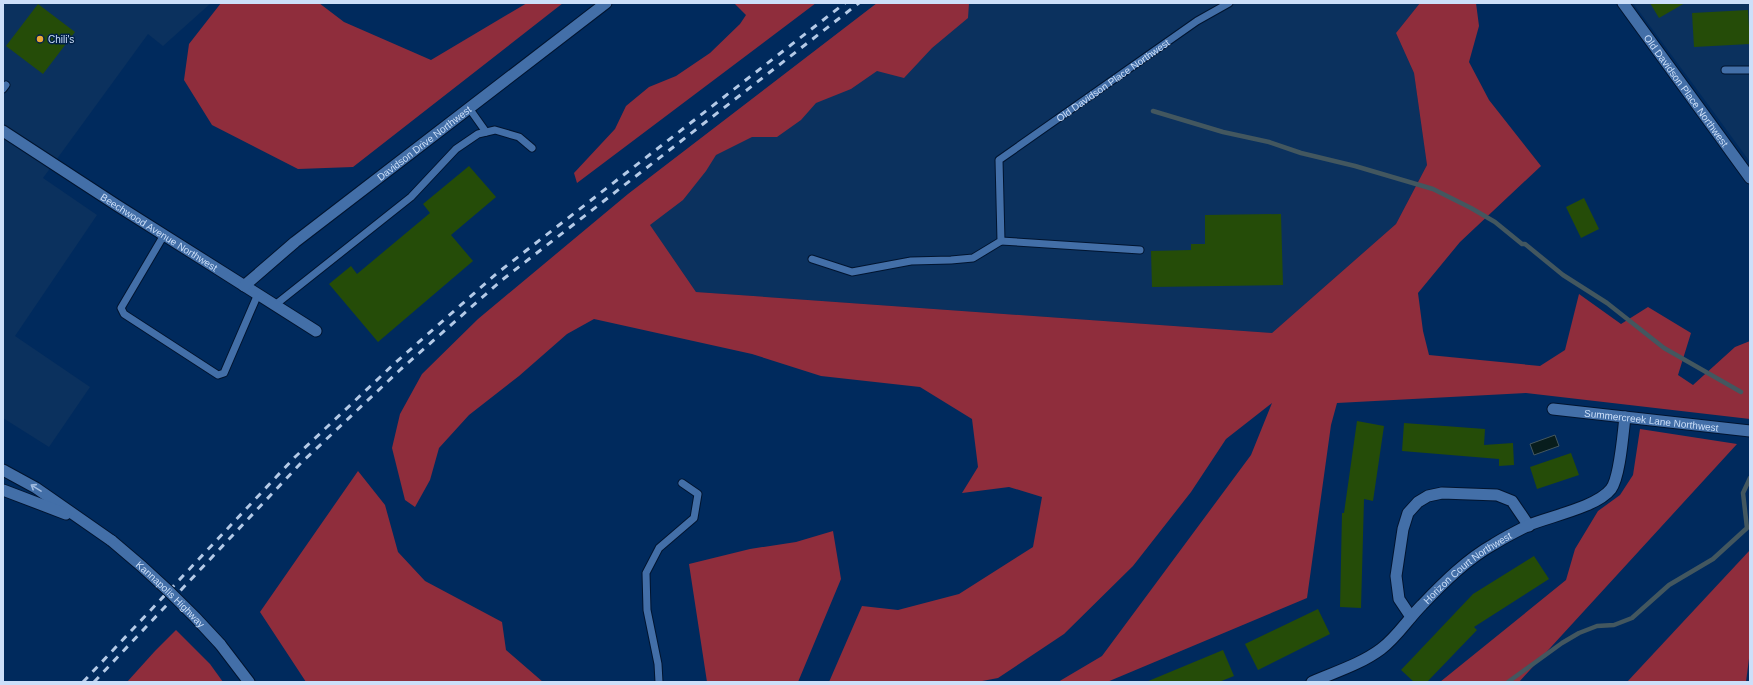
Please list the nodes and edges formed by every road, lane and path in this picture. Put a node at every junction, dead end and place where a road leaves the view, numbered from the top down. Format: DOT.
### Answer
graph roads {
  1 [pos="606,3"];
  2 [pos="1229,3"];
  3 [pos="1623,3"];
  4 [pos="1725,70"];
  5 [pos="1750,70"];
  6 [pos="469,108"];
  7 [pos="3,131"];
  8 [pos="486,132"];
  9 [pos="532,148"];
  10 [pos="1750,178"];
  11 [pos="164,235"];
  12 [pos="1001,241"];
  13 [pos="1140,250"];
  14 [pos="812,259"];
  15 [pos="244,286"];
  16 [pos="258,294"];
  17 [pos="275,305"];
  18 [pos="316,331"];
  19 [pos="1553,409"];
  20 [pos="1625,417"];
  21 [pos="1750,431"];
  22 [pos="3,470"];
  23 [pos="682,483"];
  24 [pos="3,490"];
  25 [pos="79,519"];
  26 [pos="1528,526"];
  27 [pos="1411,617"];
  28 [pos="249,682"];
  29 [pos="659,682"];
  30 [pos="1312,682"];
  1 -- 6 [label="street, Davidson Drive Northwest"];
  2 -- 12 [label="lane, Old Davidson Place Northwest"];
  3 -- 10 [label="street, Old Davidson Place Northwest"];
  4 -- 5 [label="lane"];
  6 -- 8 [label="lane"];
  6 -- 15 [label="street, Davidson Drive Northwest"];
  7 -- 11 [label="street, Beechwood Avenue Northwest"];
  8 -- 9 [label="lane"];
  8 -- 17 [label="lane"];
  11 -- 15 [label="street, Beechwood Avenue Northwest"];
  11 -- 16 [label="lane"];
  12 -- 13 [label="lane"];
  12 -- 14 [label="lane"];
  15 -- 16 [label="street, Beechwood Avenue Northwest"];
  16 -- 17 [label="street, Beechwood Avenue Northwest"];
  17 -- 18 [label="street, Beechwood Avenue Northwest"];
  19 -- 20 [label="street, Summercreek Lane Northwest"];
  20 -- 21 [label="street, Summercreek Lane Northwest"];
  20 -- 26 [label="street, Horizon Court Northwest"];
  25 -- 22 [label="street, Kannapolis Highway, one-way"];
  23 -- 29 [label="lane"];
  24 -- 25 [label="street, Kannapolis Highway"];
  25 -- 28 [label="street, Kannapolis Highway, bridge"];
  26 -- 27 [label="street, Horizon Court Northwest"];
  26 -- 27 [label="street"];
  27 -- 30 [label="street, Horizon Court Northwest"];
}
